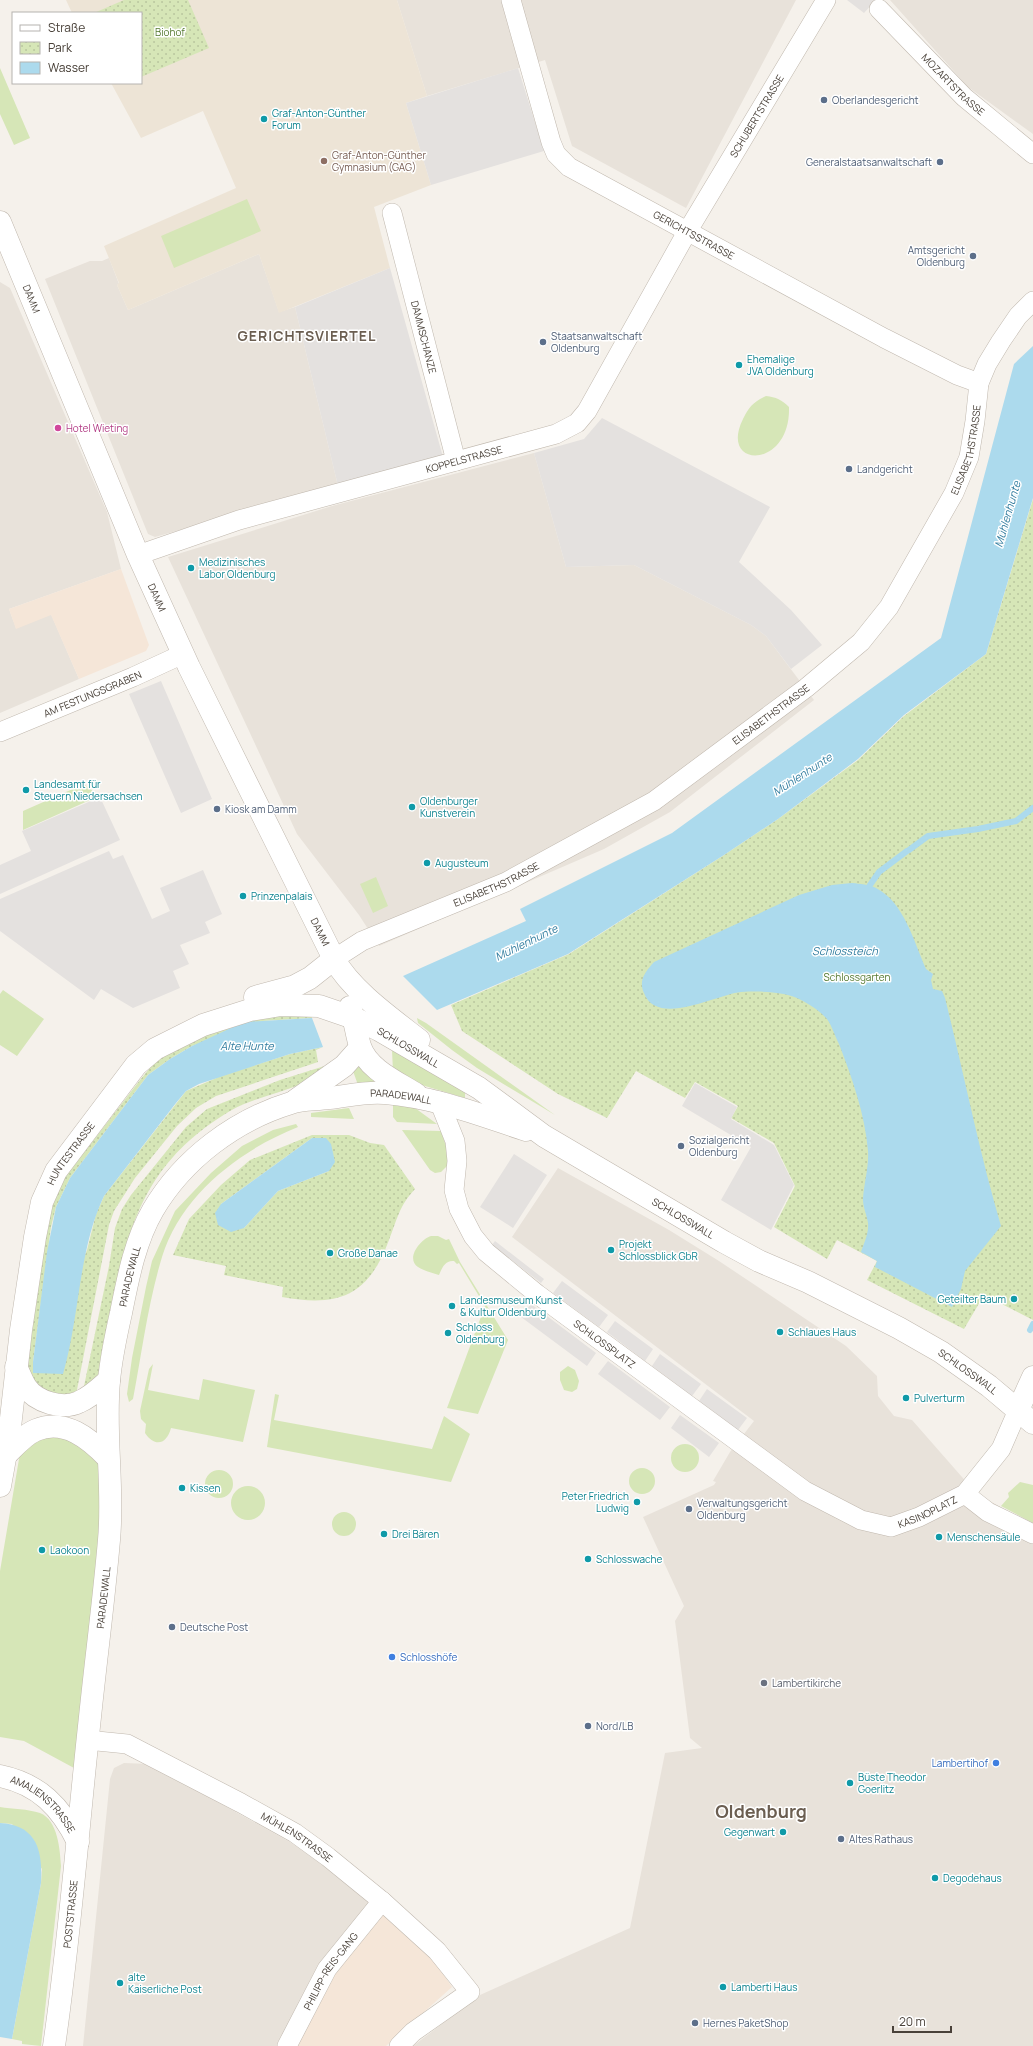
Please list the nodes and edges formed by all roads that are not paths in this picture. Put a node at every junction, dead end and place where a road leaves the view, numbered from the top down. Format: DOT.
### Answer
graph roads {
  1 [pos="511,0"];
  2 [pos="826,0"];
  3 [pos="878,9"];
  4 [pos="1033,154"];
  5 [pos="392,213"];
  6 [pos="0,222"];
  7 [pos="687,232"];
  8 [pos="1033,301"];
  9 [pos="979,383"];
  10 [pos="456,461"];
  11 [pos="138,555"];
  12 [pos="183,654"];
  13 [pos="0,732"];
  14 [pos="334,961"];
  15 [pos="354,1018"];
  16 [pos="159,1046"];
  17 [pos="360,1048"];
  18 [pos="479,1088"];
  19 [pos="429,1099"];
  20 [pos="293,1102"];
  21 [pos="544,1136"];
  22 [pos="16,1367"];
  23 [pos="1033,1377"];
  24 [pos="109,1380"];
  25 [pos="1025,1416"];
  26 [pos="5,1456"];
  27 [pos="108,1458"];
  28 [pos="0,1486"];
  29 [pos="965,1494"];
  30 [pos="861,1520"];
  31 [pos="1033,1534"];
  32 [pos="87,1740"];
  33 [pos="0,1776"];
  34 [pos="84,1783"];
  35 [pos="78,1842"];
  36 [pos="382,1901"];
  37 [pos="54,2046"];
  38 [pos="287,2046"];
  39 [pos="398,2046"];
  1 -- 7 [label="street, GERICHTSSTRASSE"];
  2 -- 7 [label="street, SCHUBERTSTRASSE"];
  3 -- 4 [label="street, MOZARTSTRASSE"];
  5 -- 10 [label="street, DAMMSCHANZE"];
  6 -- 11 [label="street, DAMM"];
  7 -- 9 [label="street, GERICHTSSTRASSE"];
  7 -- 10 [label="street, KOPPELSTRASSE"];
  8 -- 9 [label="street, ELISABETHSTRASSE"];
  9 -- 14 [label="street, ELISABETHSTRASSE"];
  10 -- 11 [label="street, KOPPELSTRASSE"];
  11 -- 12 [label="street, DAMM"];
  12 -- 13 [label="street, AM FESTUNGSGRABEN"];
  12 -- 14 [label="street, DAMM"];
  14 -- 15 [label="street"];
  14 -- 16 [label="street"];
  14 -- 18 [label="street"];
  15 -- 16 [label="street, HUNTESTRASSE"];
  15 -- 17 [label="street"];
  15 -- 18 [label="street, SCHLOSSWALL"];
  16 -- 22 [label="street, HUNTESTRASSE"];
  17 -- 19 [label="street"];
  17 -- 20 [label="street"];
  18 -- 21 [label="street, SCHLOSSWALL"];
  19 -- 20 [label="street, PARADEWALL"];
  19 -- 21 [label="street, PARADEWALL"];
  19 -- 30 [label="street, SCHLOSSPLATZ"];
  20 -- 24 [label="street, PARADEWALL"];
  21 -- 25 [label="street, SCHLOSSWALL"];
  22 -- 24 [label="street"];
  22 -- 26 [label="street, HUNTESTRASSE"];
  23 -- 25 [label="street"];
  24 -- 27 [label="street, PARADEWALL"];
  25 -- 29 [label="street, KASINOPLATZ"];
  26 -- 27 [label="street"];
  26 -- 28 [label="street, HUNTESTRASSE"];
  27 -- 32 [label="street, PARADEWALL"];
  29 -- 30 [label="street, KASINOPLATZ"];
  29 -- 31 [label="street"];
  32 -- 34 [label="street, PARADEWALL"];
  32 -- 36 [label="street, MÜHLENSTRASSE"];
  33 -- 35 [label="street, AMALIENSTRASSE"];
  34 -- 35 [label="street, POSTSTRASSE"];
  35 -- 37 [label="street, POSTSTRASSE"];
  36 -- 38 [label="street, PHILIPP-REIS-GANG"];
  36 -- 39 [label="street, MÜHLENSTRASSE"];
}
